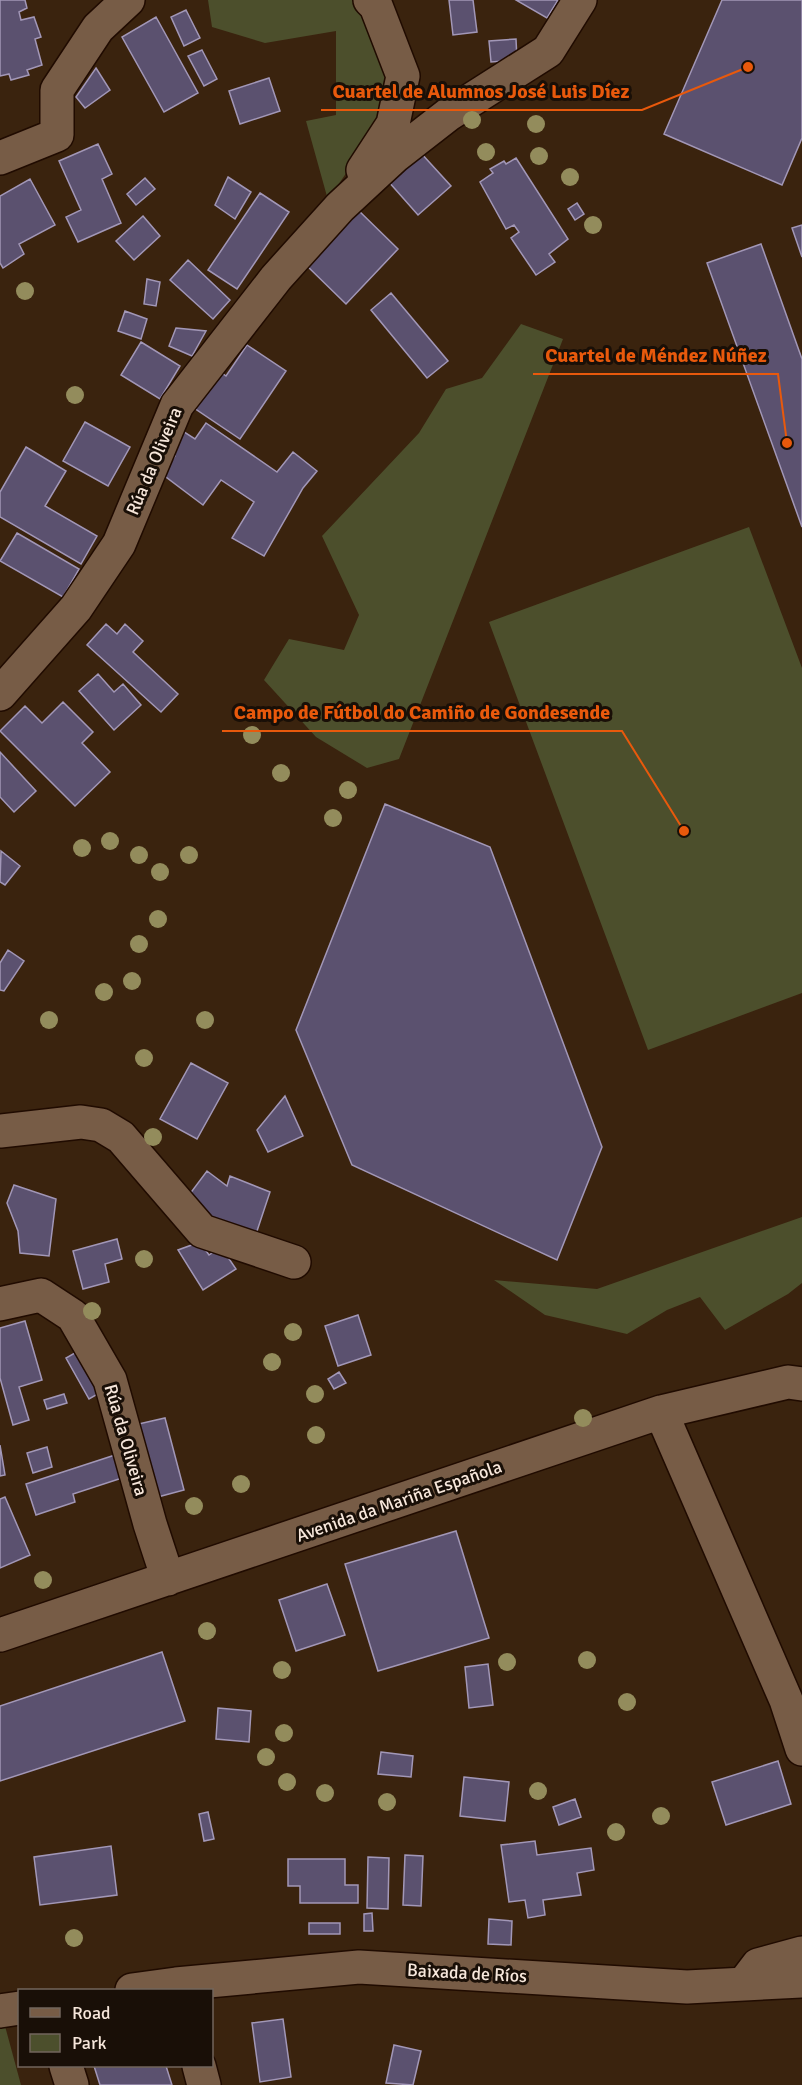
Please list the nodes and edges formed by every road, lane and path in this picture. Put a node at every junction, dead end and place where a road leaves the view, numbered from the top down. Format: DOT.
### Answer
graph roads {
  1 [pos="128,0"];
  2 [pos="369,0"];
  3 [pos="580,0"];
  4 [pos="0,158"];
  5 [pos="340,207"];
  6 [pos="0,694"];
  7 [pos="0,1131"];
  8 [pos="294,1262"];
  9 [pos="0,1304"];
  10 [pos="802,1384"];
  11 [pos="661,1412"];
  12 [pos="168,1579"];
  13 [pos="0,1635"];
  14 [pos="802,1749"];
  15 [pos="802,1953"];
  16 [pos="802,1981"];
  17 [pos="745,1983"];
  18 [pos="177,1987"];
  19 [pos="147,1989"];
  20 [pos="18,2008"];
  21 [pos="0,2011"];
  22 [pos="66,2067"];
  23 [pos="199,2067"];
  24 [pos="72,2085"];
  25 [pos="204,2085"];
  1 -- 4 [label="street"];
  2 -- 5 [label="street, Rúa da Oliveira"];
  3 -- 5 [label="street, Rúa da Oliveira"];
  5 -- 6 [label="street, Rúa da Oliveira"];
  7 -- 8 [label="street"];
  9 -- 12 [label="street, Rúa da Oliveira"];
  10 -- 11 [label="street, Avenida da Mariña Española"];
  11 -- 12 [label="street, Avenida da Mariña Española"];
  11 -- 14 [label="street"];
  12 -- 13 [label="street, Avenida da Mariña Española"];
  15 -- 17 [label="street"];
  16 -- 17 [label="street, Baixada de Ríos"];
  17 -- 18 [label="street, Baixada de Ríos"];
  18 -- 19 [label="street, Baixada de Ríos"];
  20 -- 21 [label="street"];
  22 -- 24 [label="street"];
  23 -- 25 [label="street"];
}
